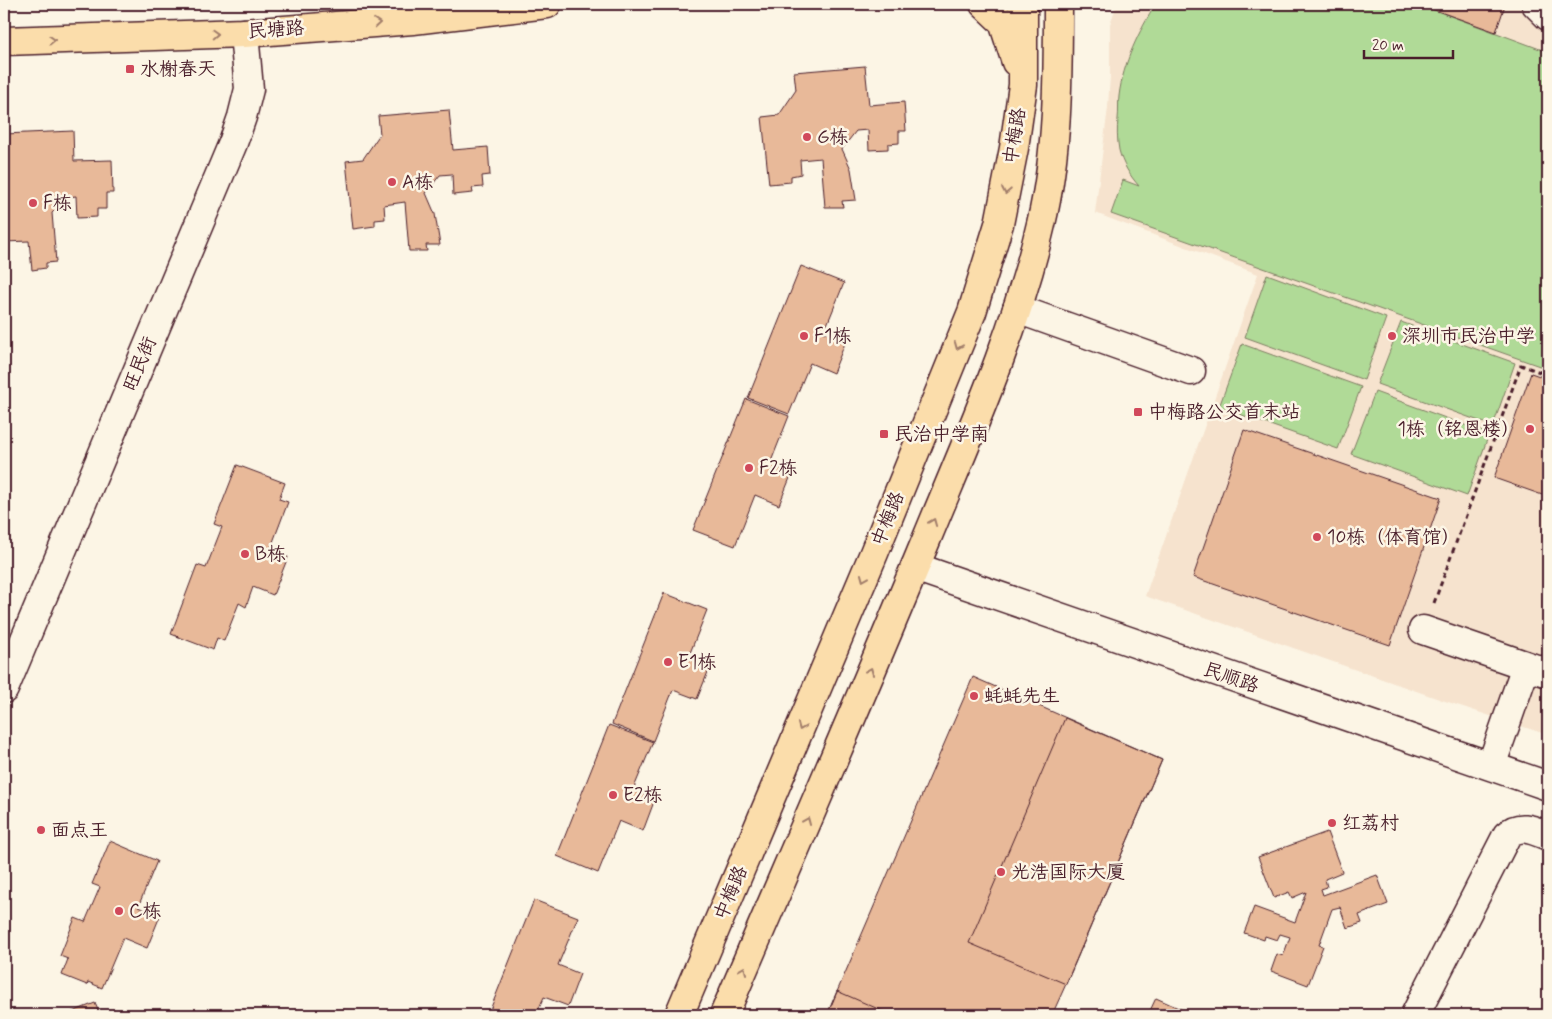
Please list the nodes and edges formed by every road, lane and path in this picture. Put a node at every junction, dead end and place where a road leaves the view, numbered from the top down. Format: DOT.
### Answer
graph roads {
  1 [pos="547,4"];
  2 [pos="984,4"];
  3 [pos="1023,4"];
  4 [pos="1058,4"];
  5 [pos="1078,4"];
  6 [pos="1536,4"];
  7 [pos="1548,16"];
  8 [pos="244,33"];
  9 [pos="4,41"];
  10 [pos="1058,59"];
  11 [pos="1023,85"];
  12 [pos="1018,309"];
  13 [pos="1191,371"];
  14 [pos="1548,375"];
  15 [pos="915,567"];
  16 [pos="1424,630"];
  17 [pos="1537,670"];
  18 [pos="4,689"];
  19 [pos="1491,766"];
  20 [pos="1548,786"];
  21 [pos="1548,836"];
  22 [pos="679,1015"];
  23 [pos="724,1015"];
  24 [pos="1415,1015"];
  8 -- 1 [label="main road, 民塘路, one-way"];
  2 -- 11 [label="main road"];
  3 -- 11 [label="main road, 中梅路"];
  4 -- 10 [label="main road, 中梅路"];
  5 -- 10 [label="main road"];
  6 -- 7 [label="street"];
  9 -- 8 [label="main road, 民塘路, one-way"];
  8 -- 18 [label="street, 旺民街"];
  10 -- 12 [label="main road, 中梅路"];
  11 -- 22 [label="main road, 中梅路, one-way"];
  12 -- 13 [label="street"];
  15 -- 12 [label="main road, 中梅路, one-way"];
  14 -- 16 [label="path"];
  15 -- 19 [label="street, 民顺路"];
  23 -- 15 [label="main road, 中梅路, one-way"];
  16 -- 17 [label="street"];
  17 -- 19 [label="street"];
  19 -- 20 [label="street, 民顺路"];
  21 -- 24 [label="street"];
}
